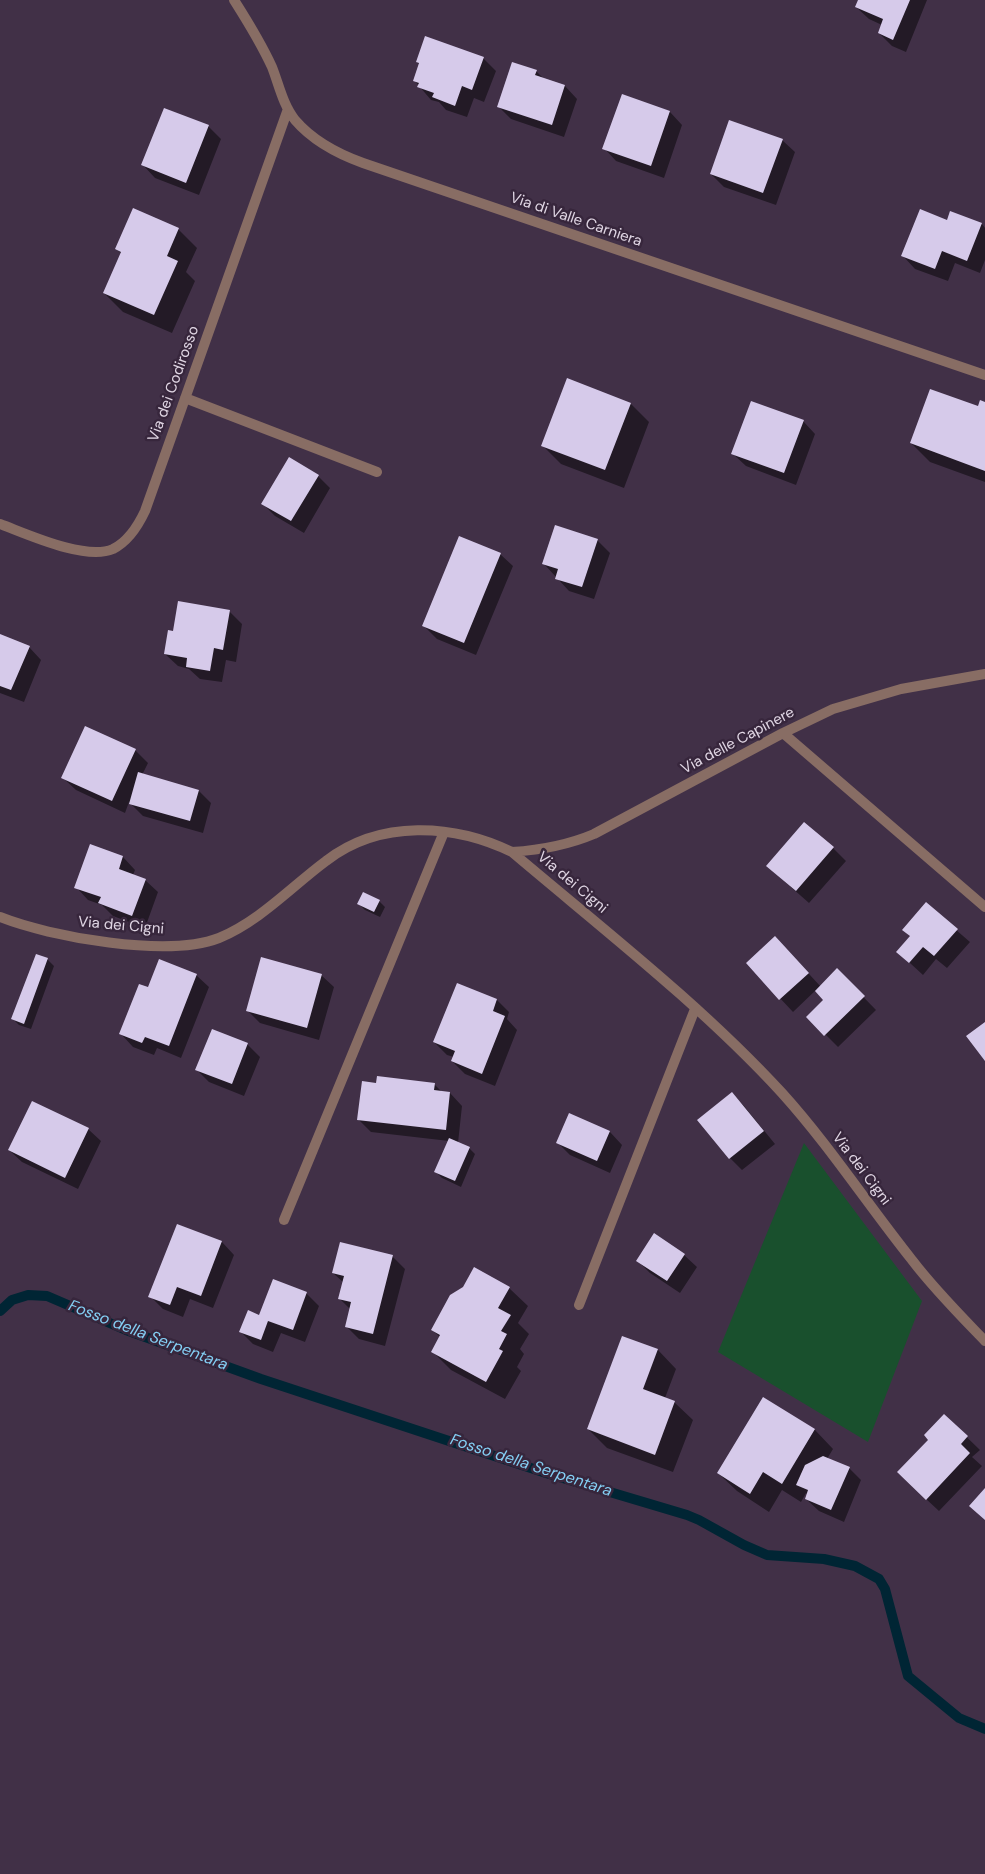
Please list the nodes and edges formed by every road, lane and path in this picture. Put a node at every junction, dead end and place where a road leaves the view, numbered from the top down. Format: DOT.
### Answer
graph roads {
  1 [pos="234,0"];
  2 [pos="288,109"];
  3 [pos="985,375"];
  4 [pos="185,398"];
  5 [pos="377,472"];
  6 [pos="0,524"];
  7 [pos="985,674"];
  8 [pos="783,734"];
  9 [pos="444,832"];
  10 [pos="512,852"];
  11 [pos="985,907"];
  12 [pos="0,917"];
  13 [pos="695,1009"];
  14 [pos="284,1220"];
  15 [pos="579,1305"];
  16 [pos="985,1341"];
  1 -- 2 [label="street, Via di Valle Carniera"];
  2 -- 3 [label="street, Via di Valle Carniera"];
  2 -- 4 [label="street, Via dei Codirosso"];
  4 -- 5 [label="street"];
  4 -- 6 [label="street, Via dei Codirosso"];
  7 -- 8 [label="street, Via delle Capinere"];
  8 -- 10 [label="street, Via delle Capinere"];
  8 -- 11 [label="street"];
  9 -- 10 [label="street, Via dei Cigni"];
  9 -- 12 [label="street, Via dei Cigni"];
  9 -- 14 [label="street"];
  10 -- 13 [label="street, Via dei Cigni"];
  13 -- 15 [label="street"];
  13 -- 16 [label="street, Via dei Cigni"];
}
